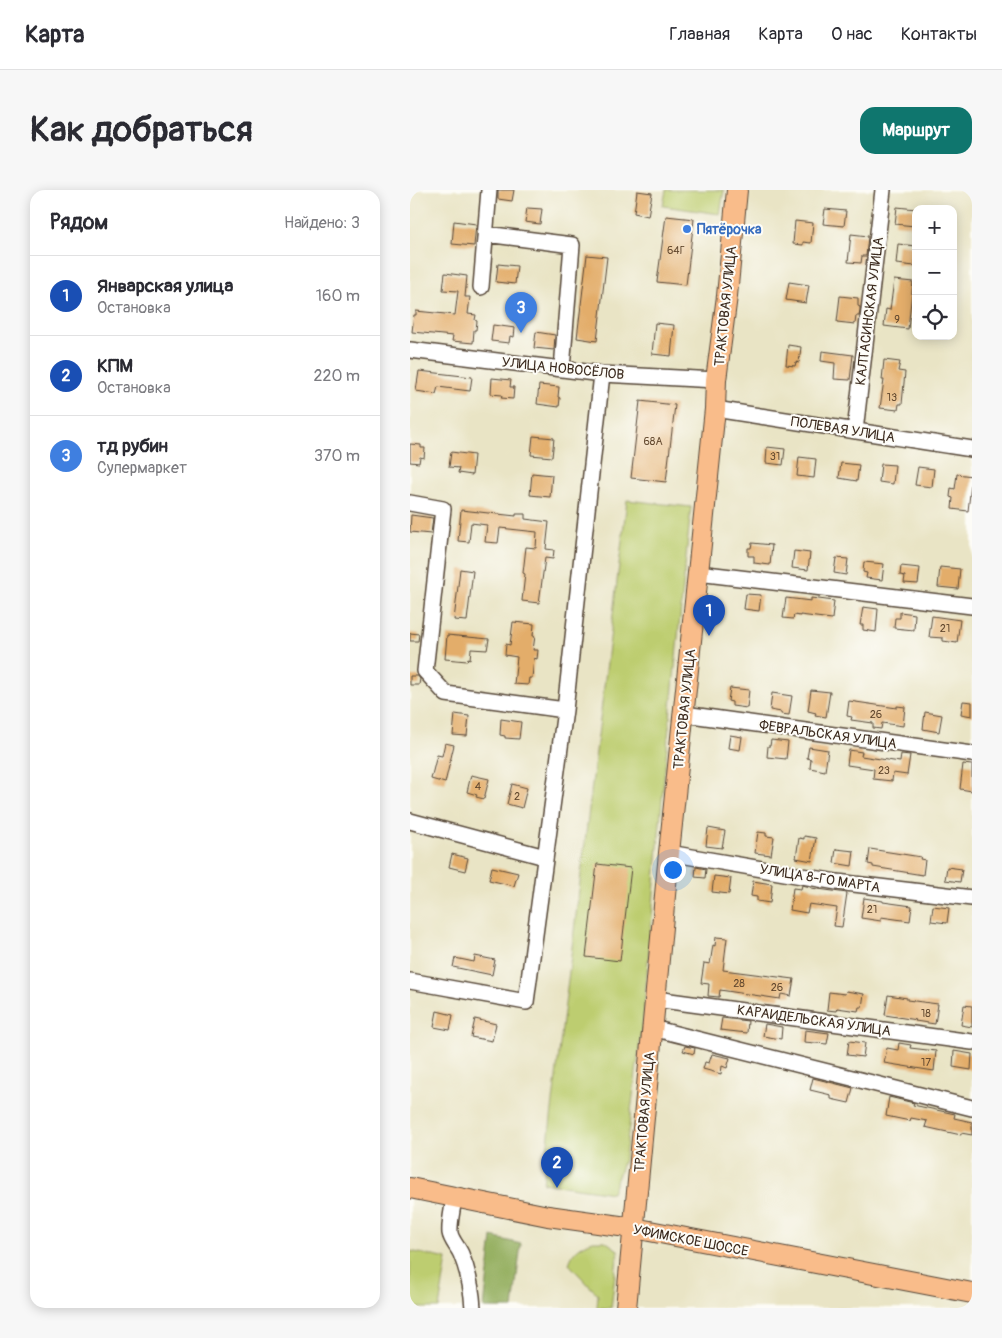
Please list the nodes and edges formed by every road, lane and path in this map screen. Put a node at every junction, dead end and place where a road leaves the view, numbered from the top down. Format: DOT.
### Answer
graph roads {
  1 [pos="489,190"];
  2 [pos="737,190"];
  3 [pos="883,190"];
  4 [pos="486,234"];
  5 [pos="481,288"];
  6 [pos="410,350"];
  7 [pos="562,369"];
  8 [pos="602,374"];
  9 [pos="716,380"];
  10 [pos="715,408"];
  11 [pos="855,431"];
  12 [pos="972,449"];
  13 [pos="410,502"];
  14 [pos="698,573"];
  15 [pos="972,606"];
  16 [pos="565,710"];
  17 [pos="684,714"];
  18 [pos="972,754"];
  19 [pos="410,820"];
  20 [pos="669,853"];
  21 [pos="545,857"];
  22 [pos="972,898"];
  23 [pos="410,981"];
  24 [pos="656,999"];
  25 [pos="652,1028"];
  26 [pos="972,1042"];
  27 [pos="972,1108"];
  28 [pos="410,1188"];
  29 [pos="454,1197"];
  30 [pos="634,1228"];
  31 [pos="972,1293"];
  32 [pos="473,1308"];
  33 [pos="626,1308"];
  1 -- 4 [label="street"];
  2 -- 9 [label="main road, ТРАКТОВАЯ УЛИЦА"];
  3 -- 11 [label="street, КАЛТАСИНСКАЯ УЛИЦА"];
  4 -- 5 [label="street"];
  4 -- 7 [label="street"];
  6 -- 7 [label="street, УЛИЦА НОВОСЁЛОВ"];
  7 -- 8 [label="street, УЛИЦА НОВОСЁЛОВ"];
  8 -- 9 [label="street, УЛИЦА НОВОСЁЛОВ"];
  8 -- 16 [label="street"];
  9 -- 10 [label="main road, ТРАКТОВАЯ УЛИЦА"];
  10 -- 11 [label="street, ПОЛЕВАЯ УЛИЦА"];
  10 -- 14 [label="main road, ТРАКТОВАЯ УЛИЦА"];
  11 -- 12 [label="street, ПОЛЕВАЯ УЛИЦА"];
  13 -- 16 [label="street"];
  14 -- 15 [label="street"];
  14 -- 17 [label="main road, ТРАКТОВАЯ УЛИЦА"];
  16 -- 21 [label="street"];
  17 -- 18 [label="street, ФЕВРАЛЬСКАЯ УЛИЦА"];
  17 -- 20 [label="main road, ТРАКТОВАЯ УЛИЦА"];
  19 -- 21 [label="street"];
  20 -- 22 [label="street, УЛИЦА 8-ГО МАРТА"];
  20 -- 24 [label="main road, ТРАКТОВАЯ УЛИЦА"];
  21 -- 23 [label="street"];
  24 -- 25 [label="main road, ТРАКТОВАЯ УЛИЦА"];
  24 -- 26 [label="street, КАРАИДЕЛЬСКАЯ УЛИЦА"];
  25 -- 27 [label="street"];
  25 -- 30 [label="main road, ТРАКТОВАЯ УЛИЦА"];
  28 -- 29 [label="main road, УФИМСКОЕ ШОССЕ"];
  29 -- 30 [label="main road, УФИМСКОЕ ШОССЕ"];
  29 -- 32 [label="street"];
  30 -- 31 [label="main road, УФИМСКОЕ ШОССЕ"];
  30 -- 33 [label="main road, ТРАКТОВАЯ УЛИЦА"];
}
